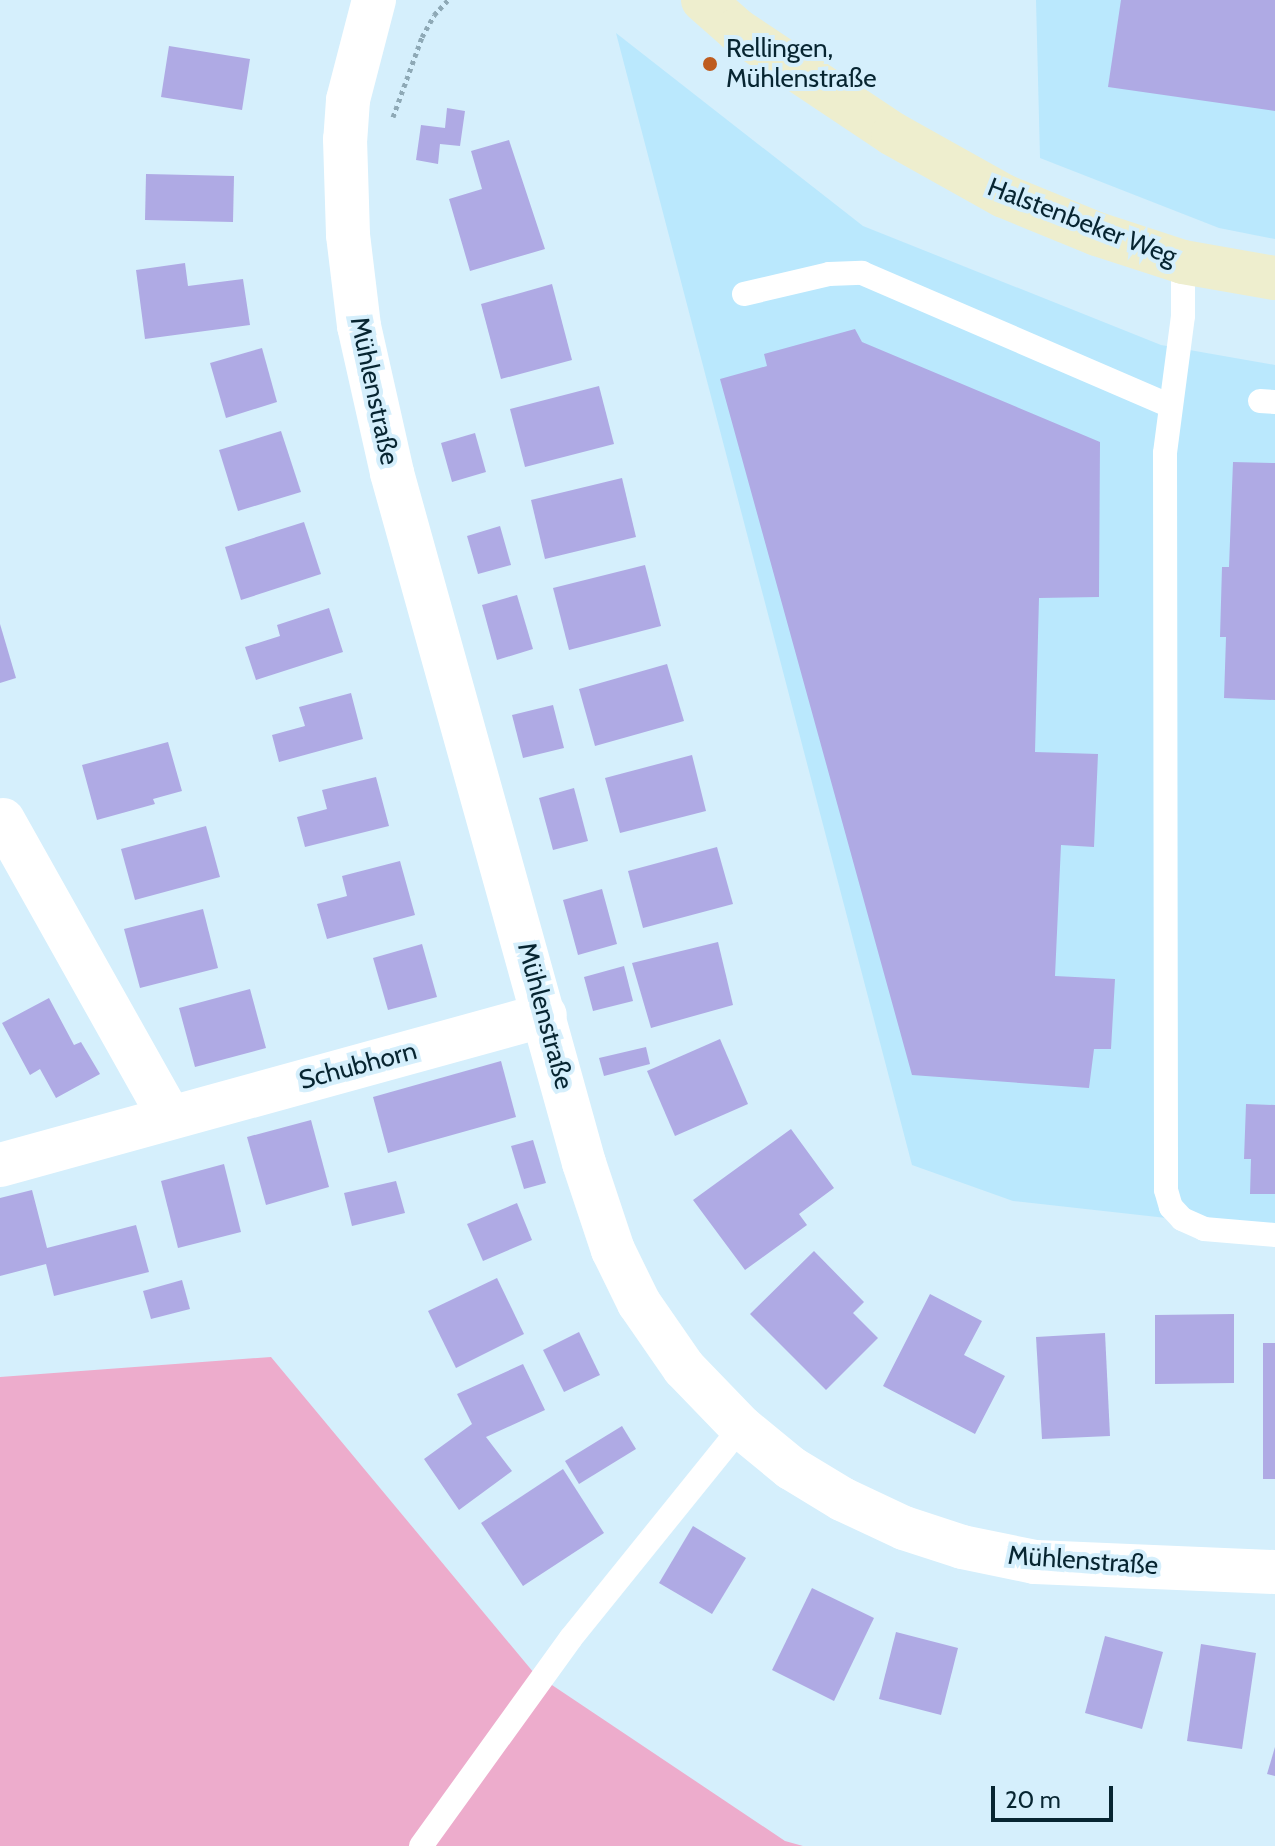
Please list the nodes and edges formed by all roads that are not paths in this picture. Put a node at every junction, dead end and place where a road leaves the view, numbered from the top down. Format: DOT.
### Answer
graph roads {
  1 [pos="703,0"];
  2 [pos="378,4"];
  3 [pos="1183,262"];
  4 [pos="1275,278"];
  5 [pos="744,294"];
  6 [pos="1171,406"];
  7 [pos="3,820"];
  8 [pos="545,1015"];
  9 [pos="170,1117"];
  10 [pos="0,1165"];
  11 [pos="1275,1235"];
  12 [pos="741,1427"];
  13 [pos="1275,1572"];
  14 [pos="421,1846"];
  1 -- 3 [label="main road, Halstenbeker Weg"];
  2 -- 8 [label="street, Mühlenstraße"];
  3 -- 4 [label="main road, Halstenbeker Weg"];
  3 -- 6 [label="lane"];
  5 -- 6 [label="lane"];
  6 -- 11 [label="lane"];
  7 -- 9 [label="street"];
  8 -- 9 [label="street, Schubhorn"];
  8 -- 12 [label="street, Mühlenstraße"];
  9 -- 10 [label="street, Schubhorn"];
  12 -- 13 [label="street, Mühlenstraße"];
  12 -- 14 [label="lane"];
}
